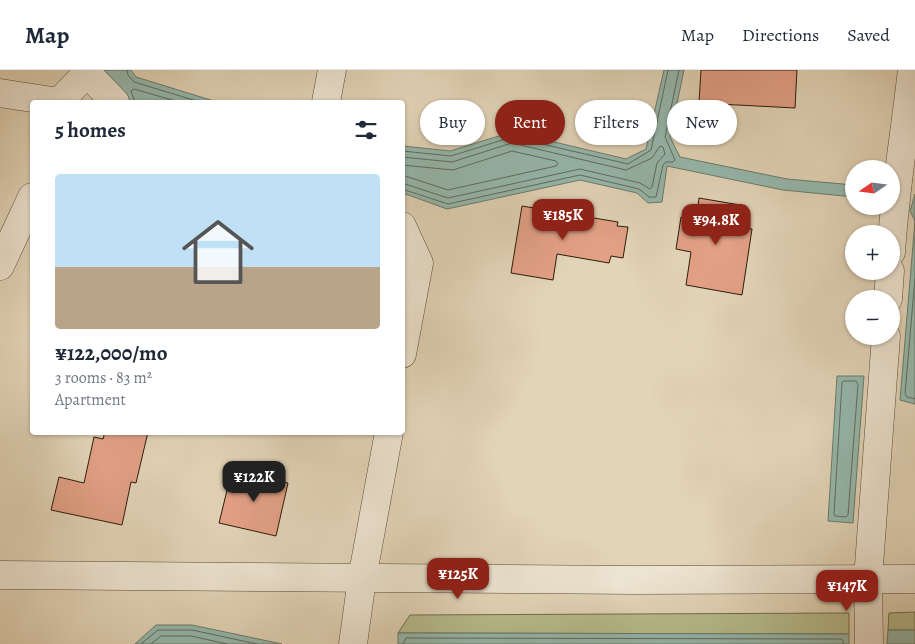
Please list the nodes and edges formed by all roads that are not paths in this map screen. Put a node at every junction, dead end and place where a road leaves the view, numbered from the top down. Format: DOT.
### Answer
graph roads {
  1 [pos="332,70"];
  2 [pos="912,70"];
  3 [pos="86,72"];
  4 [pos="0,93"];
  5 [pos="46,100"];
  6 [pos="61,100"];
  7 [pos="113,100"];
  8 [pos="326,100"];
  9 [pos="30,201"];
  10 [pos="893,225"];
  11 [pos="405,233"];
  12 [pos="0,266"];
  13 [pos="405,338"];
  14 [pos="885,345"];
  15 [pos="387,435"];
  16 [pos="0,575"];
  17 [pos="915,578"];
  18 [pos="362,579"];
  19 [pos="868,579"];
  20 [pos="353,644"];
  21 [pos="869,644"];
  1 -- 8 [label="street"];
  2 -- 10 [label="street"];
  3 -- 6 [label="street"];
  3 -- 7 [label="street"];
  4 -- 5 [label="street"];
  9 -- 12 [label="street"];
  11 -- 13 [label="street"];
  14 -- 19 [label="street"];
  15 -- 18 [label="street"];
  16 -- 18 [label="street"];
  17 -- 19 [label="street"];
  18 -- 19 [label="street"];
  18 -- 20 [label="street"];
  19 -- 21 [label="street"];
}
